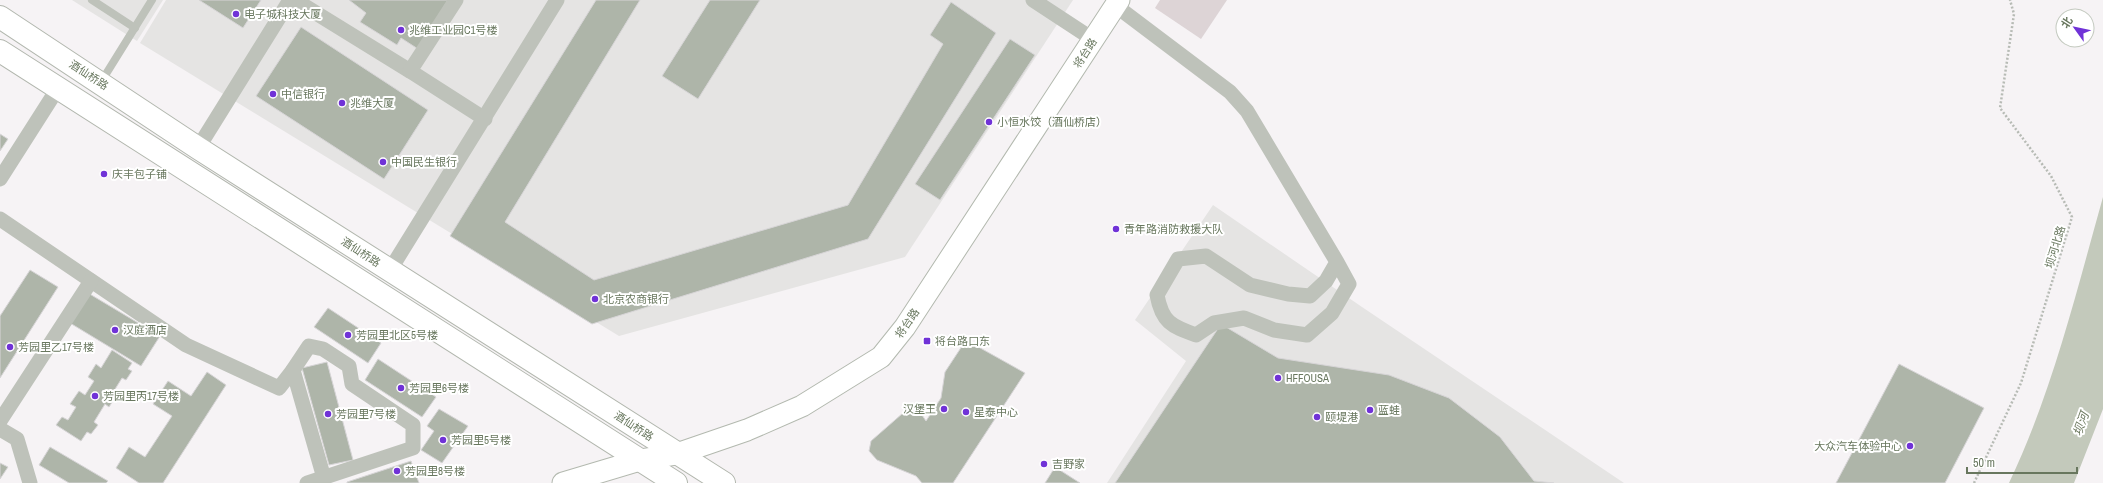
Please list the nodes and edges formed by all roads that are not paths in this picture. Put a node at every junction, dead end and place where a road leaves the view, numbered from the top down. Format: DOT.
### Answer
graph roads {
  1 [pos="92,0"];
  2 [pos="152,0"];
  3 [pos="290,0"];
  4 [pos="295,0"];
  5 [pos="456,0"];
  6 [pos="1033,0"];
  7 [pos="553,2"];
  8 [pos="1118,3"];
  9 [pos="0,17"];
  10 [pos="135,28"];
  11 [pos="1094,40"];
  12 [pos="0,51"];
  13 [pos="410,71"];
  14 [pos="100,82"];
  15 [pos="58,88"];
  16 [pos="485,119"];
  17 [pos="198,148"];
  18 [pos="0,179"];
  19 [pos="0,219"];
  20 [pos="1337,262"];
  21 [pos="390,270"];
  22 [pos="92,281"];
  23 [pos="293,370"];
  24 [pos="0,422"];
  25 [pos="0,429"];
  26 [pos="678,454"];
  27 [pos="640,460"];
  28 [pos="324,478"];
  29 [pos="30,483"];
  30 [pos="306,483"];
  31 [pos="563,483"];
  32 [pos="676,483"];
  33 [pos="724,483"];
  1 -- 10 [label="lane"];
  2 -- 10 [label="lane"];
  3 -- 17 [label="street"];
  4 -- 13 [label="street"];
  5 -- 13 [label="street"];
  6 -- 11 [label="street"];
  7 -- 16 [label="street"];
  8 -- 11 [label="main road, 将台路"];
  8 -- 20 [label="street"];
  9 -- 14 [label="main road, 酒仙桥路"];
  10 -- 14 [label="lane"];
  11 -- 26 [label="main road, 将台路"];
  12 -- 15 [label="main road"];
  13 -- 16 [label="street"];
  14 -- 17 [label="main road, 酒仙桥路"];
  15 -- 18 [label="street"];
  15 -- 27 [label="main road"];
  16 -- 21 [label="street"];
  17 -- 21 [label="main road, 酒仙桥路"];
  19 -- 22 [label="street"];
  20 -- 20 [label="street"];
  21 -- 26 [label="main road, 酒仙桥路"];
  22 -- 23 [label="street"];
  22 -- 24 [label="street"];
  23 -- 28 [label="street"];
  23 -- 28 [label="street"];
  25 -- 29 [label="street"];
  26 -- 27 [label="main road, 将台路"];
  26 -- 33 [label="main road, 酒仙桥路"];
  27 -- 31 [label="main road, 将台路"];
  27 -- 32 [label="main road"];
  28 -- 30 [label="street"];
}
